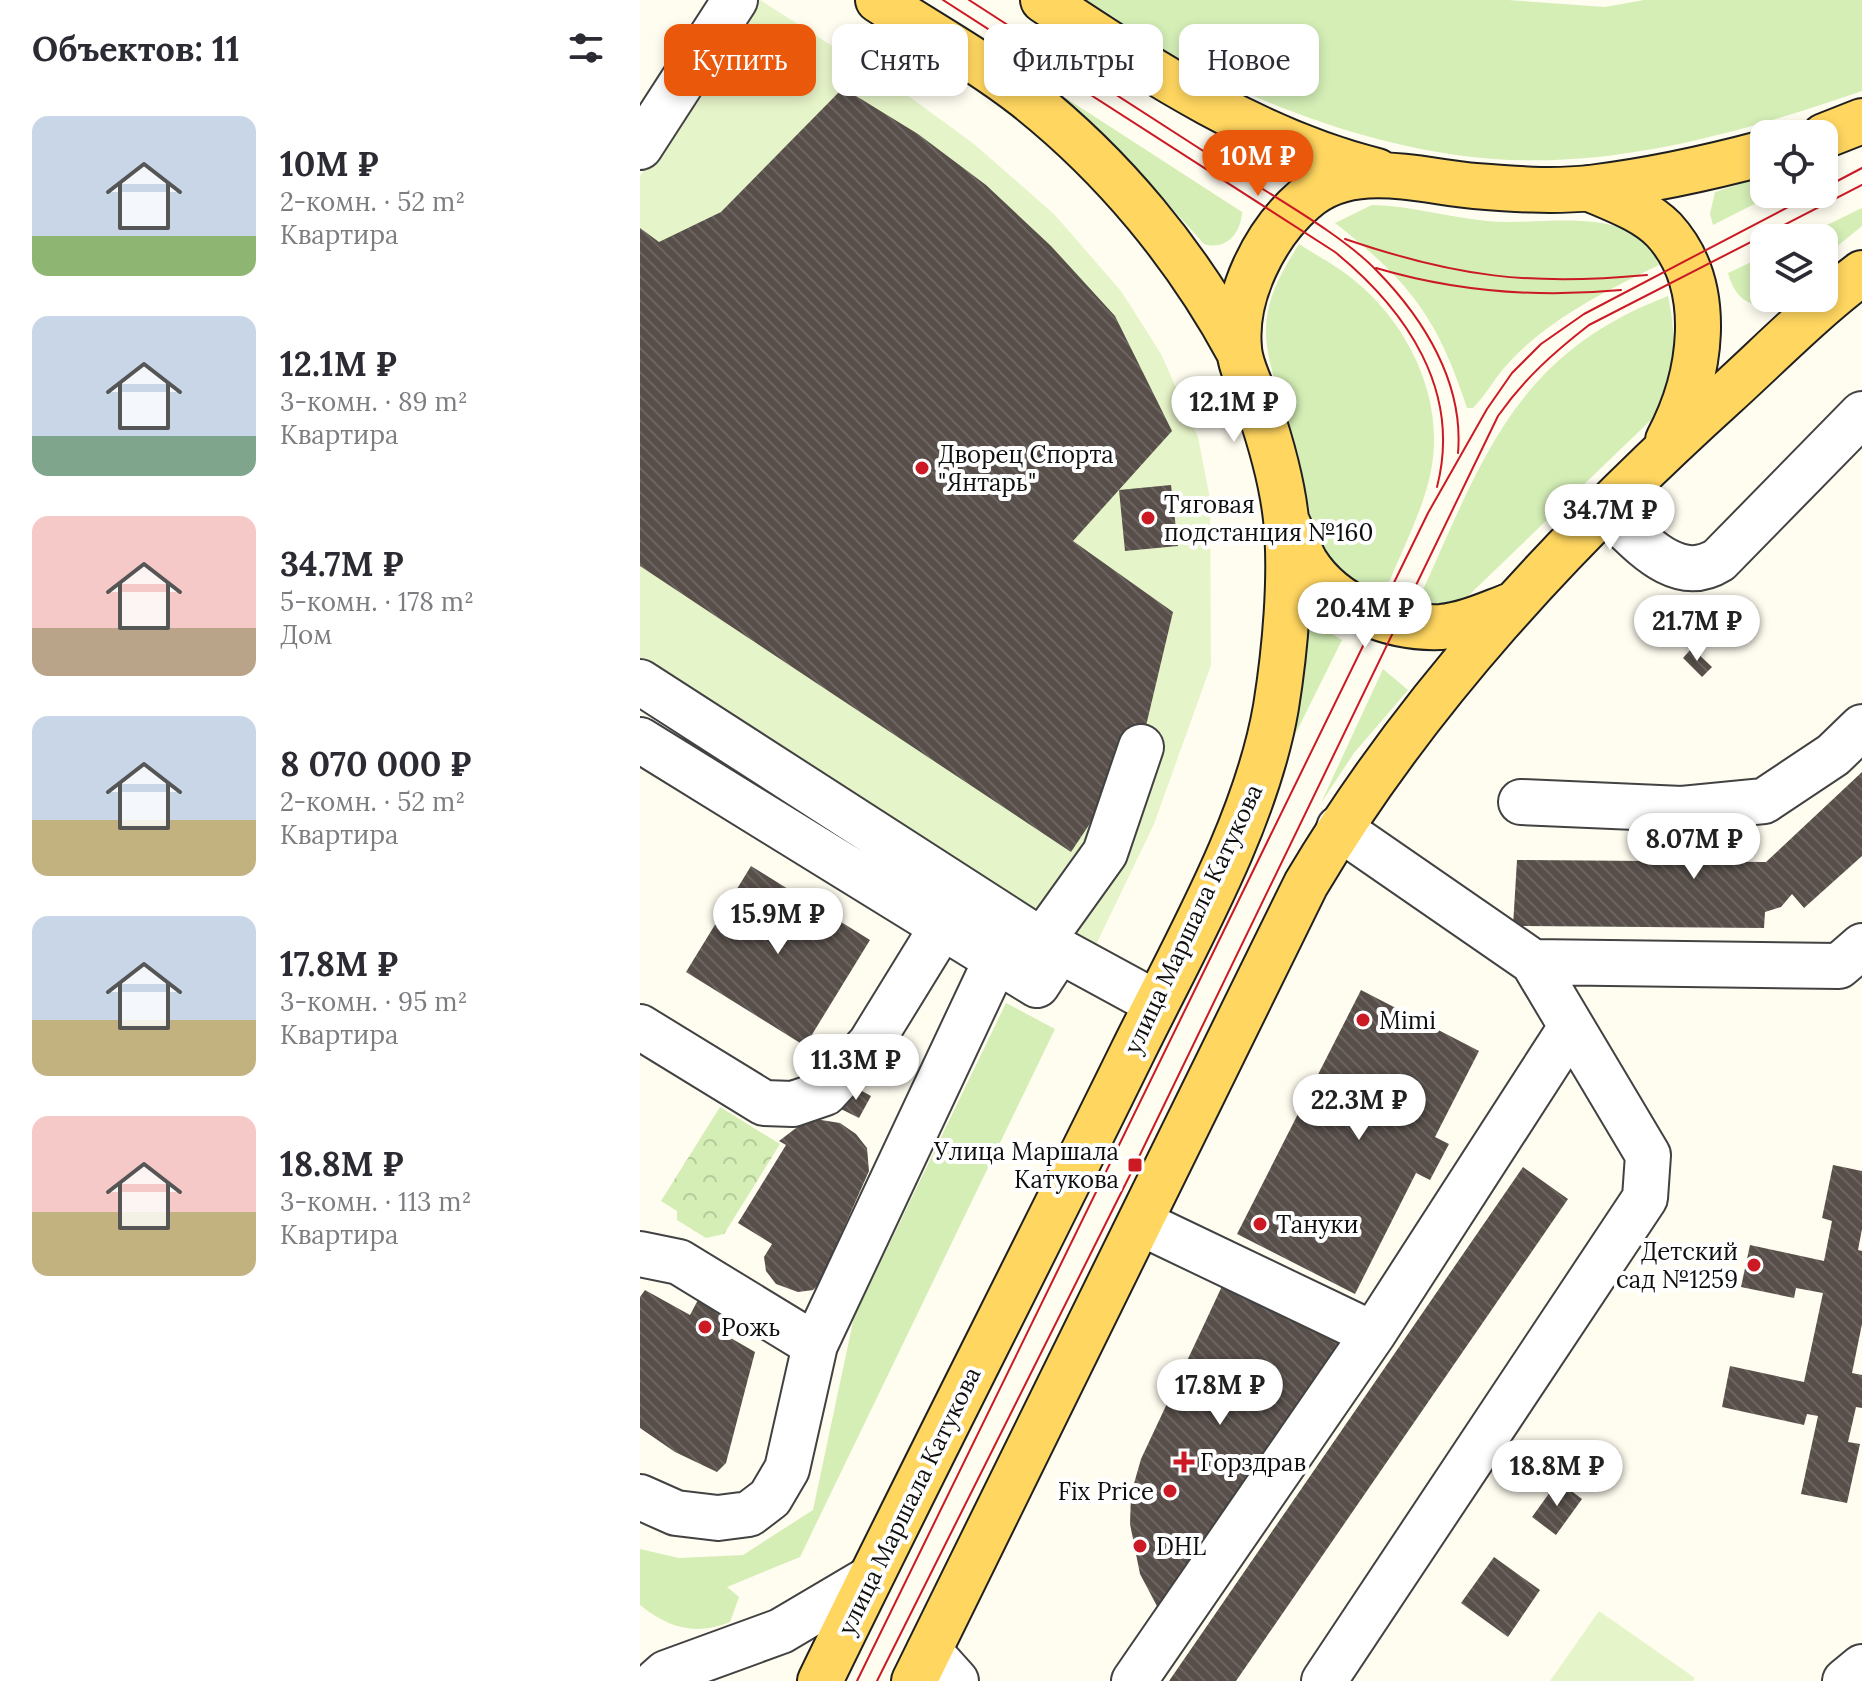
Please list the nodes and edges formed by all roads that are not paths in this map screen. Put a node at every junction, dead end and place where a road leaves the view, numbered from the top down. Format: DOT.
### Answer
graph roads {
  1 [pos="735,0"];
  2 [pos="878,0"];
  3 [pos="1043,0"];
  4 [pos="1862,121"];
  5 [pos="1838,130"];
  6 [pos="640,147"];
  7 [pos="1750,156"];
  8 [pos="1403,177"];
  9 [pos="1588,188"];
  10 [pos="1862,273"];
  11 [pos="1239,352"];
  12 [pos="1862,414"];
  13 [pos="1660,454"];
  14 [pos="1605,509"];
  15 [pos="1286,521"];
  16 [pos="1512,605"];
  17 [pos="640,682"];
  18 [pos="1862,727"];
  19 [pos="640,740"];
  20 [pos="1141,747"];
  21 [pos="1521,802"];
  22 [pos="1339,828"];
  23 [pos="942,927"];
  24 [pos="1051,946"];
  25 [pos="1862,946"];
  26 [pos="996,960"];
  27 [pos="1533,962"];
  28 [pos="1156,1003"];
  29 [pos="640,1027"];
  30 [pos="1571,1027"];
  31 [pos="1141,1223"];
  32 [pos="640,1254"];
  33 [pos="1373,1334"];
  34 [pos="815,1345"];
  35 [pos="640,1497"];
  36 [pos="869,1579"];
  37 [pos="1862,1667"];
  38 [pos="659,1670"];
  39 [pos="933,1671"];
  40 [pos="820,1681"];
  41 [pos="1134,1681"];
  42 [pos="1324,1681"];
  43 [pos="1845,1681"];
  1 -- 6 [label="lane"];
  2 -- 11 [label="main road"];
  3 -- 8 [label="main road"];
  4 -- 5 [label="main road"];
  7 -- 9 [label="main road, улица Маршала Катукова"];
  8 -- 9 [label="main road, улица Маршала Катукова"];
  8 -- 11 [label="main road, улица Маршала Катукова"];
  9 -- 13 [label="main road"];
  10 -- 13 [label="main road"];
  11 -- 15 [label="main road, улица Маршала Катукова"];
  12 -- 14 [label="lane"];
  13 -- 14 [label="main road"];
  14 -- 16 [label="main road"];
  15 -- 16 [label="main road"];
  15 -- 28 [label="main road, улица Маршала Катукова"];
  16 -- 22 [label="main road"];
  17 -- 24 [label="lane"];
  18 -- 21 [label="lane"];
  19 -- 23 [label="lane"];
  20 -- 24 [label="lane"];
  22 -- 27 [label="lane"];
  22 -- 31 [label="main road"];
  23 -- 26 [label="lane"];
  23 -- 29 [label="lane"];
  24 -- 26 [label="lane"];
  24 -- 28 [label="lane"];
  25 -- 27 [label="lane"];
  26 -- 34 [label="lane"];
  27 -- 30 [label="lane"];
  28 -- 36 [label="main road, улица Маршала Катукова"];
  30 -- 33 [label="lane"];
  30 -- 42 [label="lane"];
  31 -- 33 [label="lane"];
  31 -- 39 [label="main road"];
  32 -- 34 [label="lane"];
  33 -- 41 [label="lane"];
  34 -- 35 [label="lane"];
  36 -- 38 [label="lane"];
  36 -- 40 [label="main road, улица Маршала Катукова"];
  37 -- 43 [label="lane"];
}
